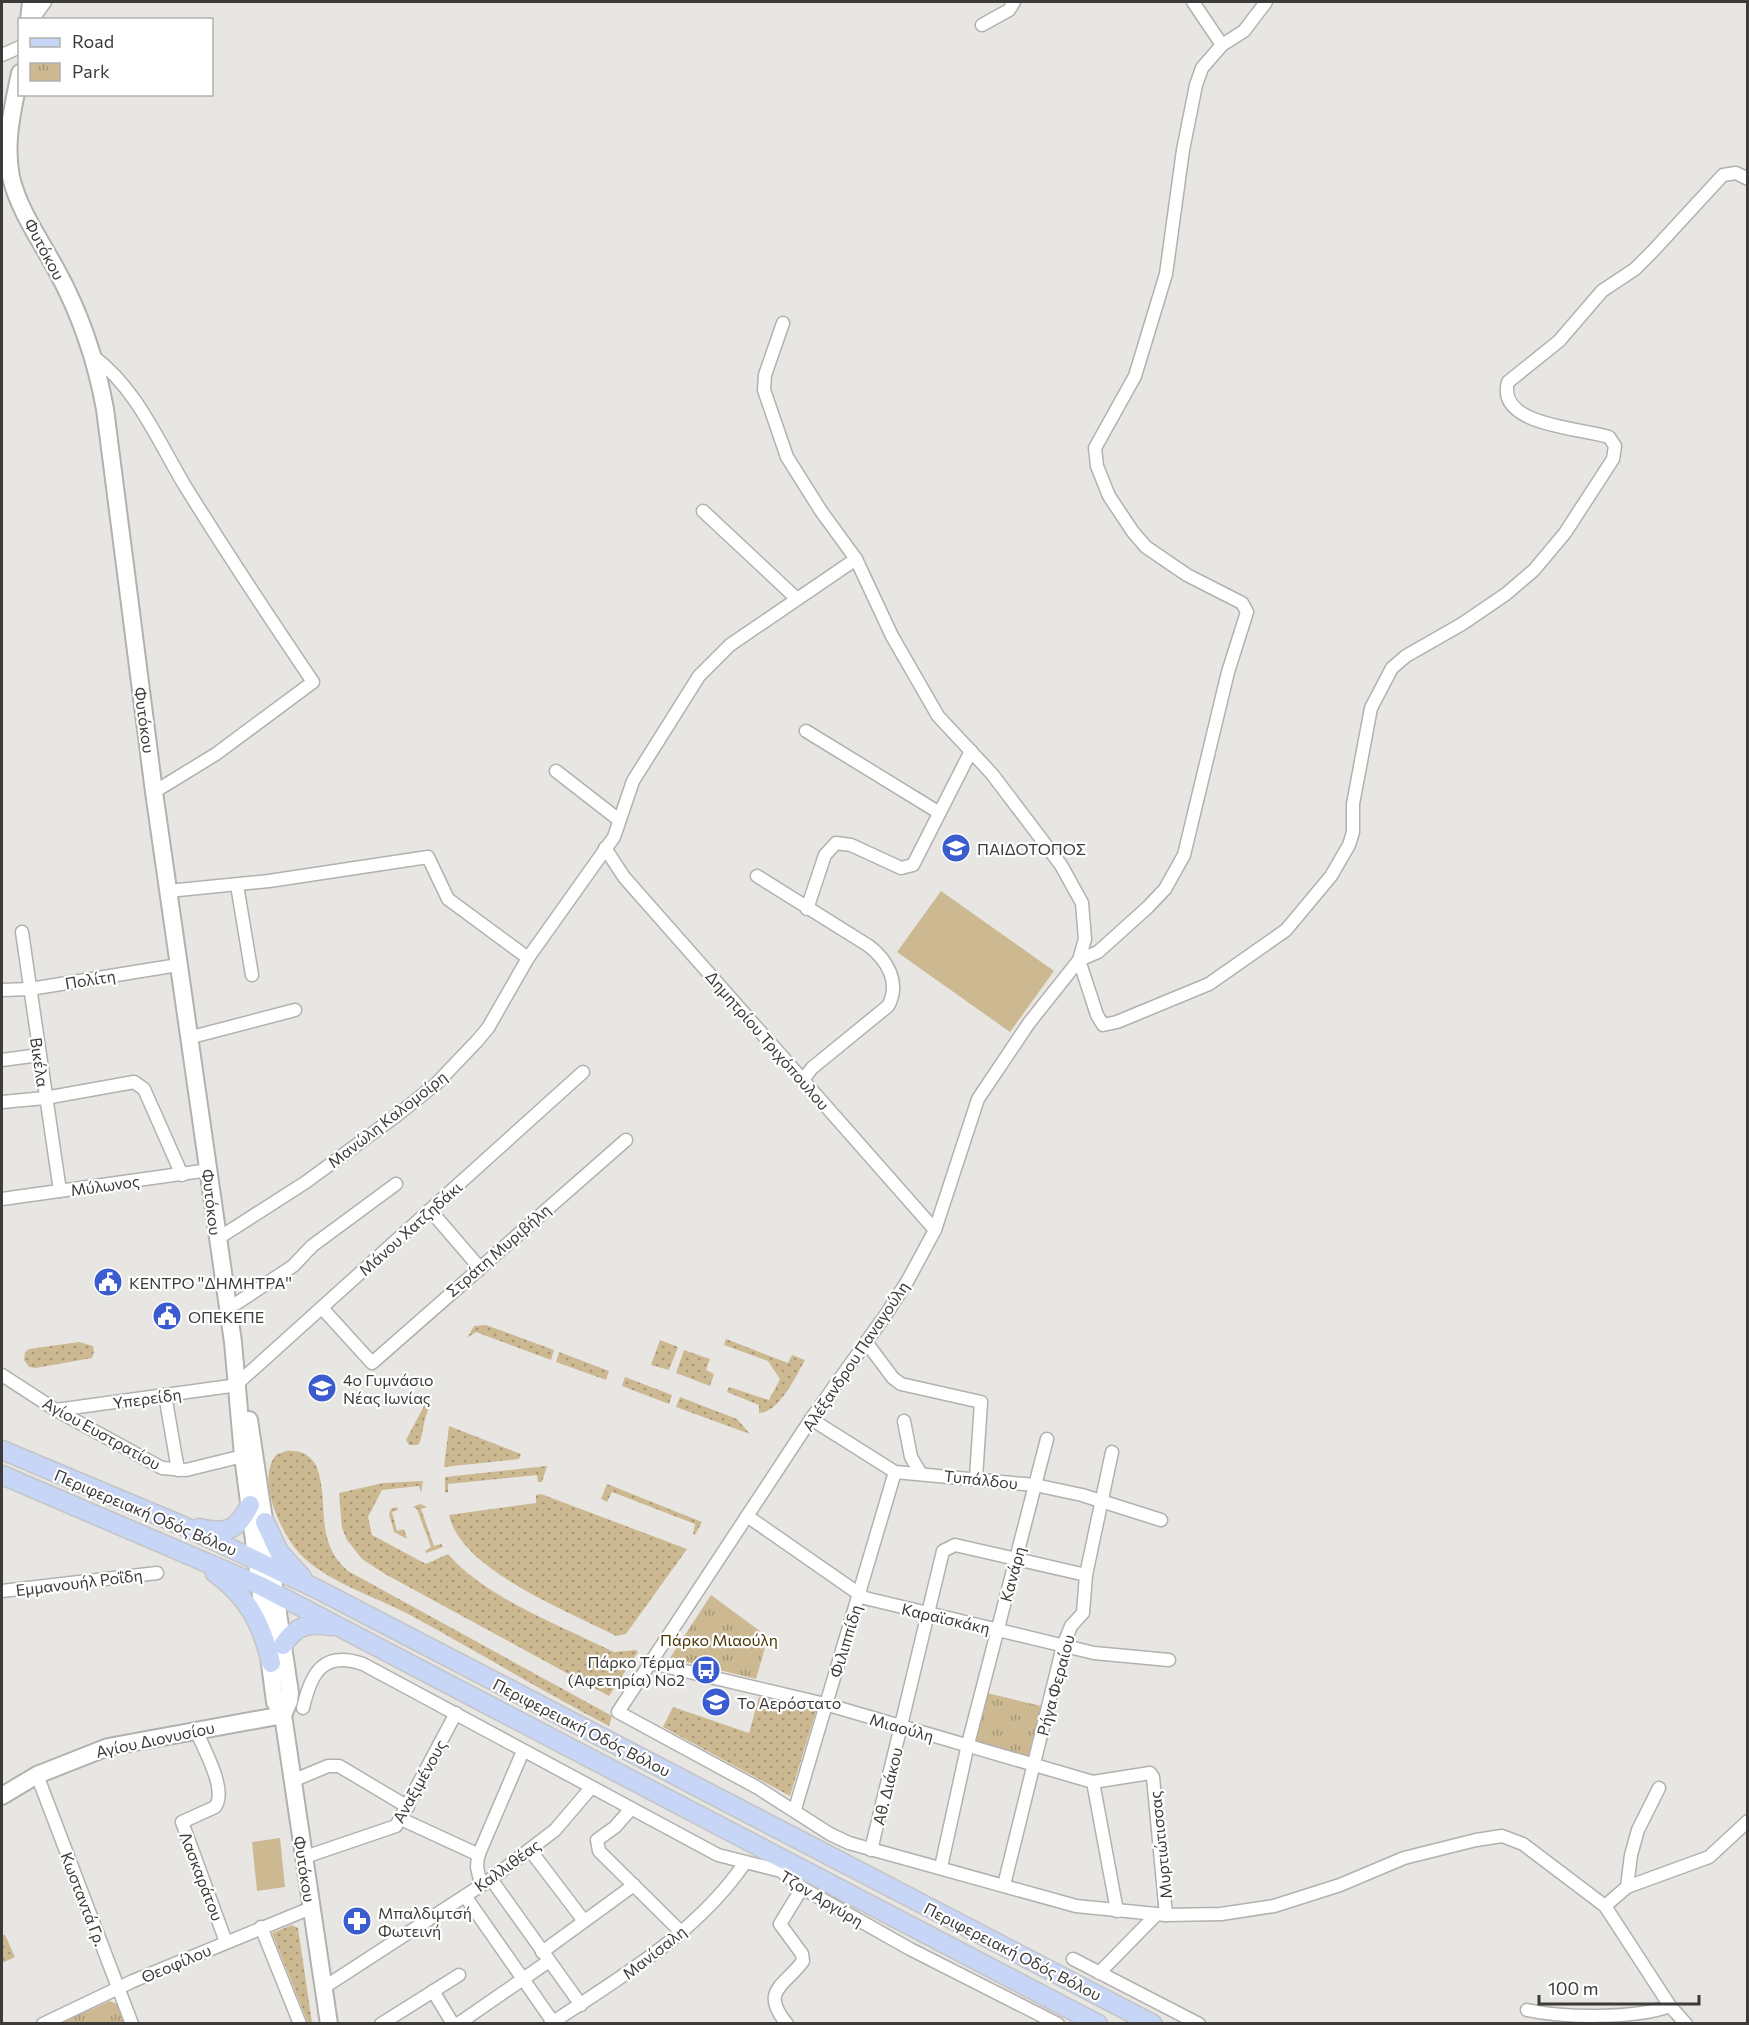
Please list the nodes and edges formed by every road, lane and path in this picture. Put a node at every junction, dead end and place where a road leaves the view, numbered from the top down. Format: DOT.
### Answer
graph roads {
  1 [pos="32,2"];
  2 [pos="45,2"];
  3 [pos="1014,2"];
  4 [pos="1193,2"];
  5 [pos="1266,2"];
  6 [pos="31,18"];
  7 [pos="33,18"];
  8 [pos="982,25"];
  9 [pos="1222,45"];
  10 [pos="18,48"];
  11 [pos="2,55"];
  12 [pos="18,81"];
  13 [pos="5,132"];
  14 [pos="1748,179"];
  15 [pos="783,323"];
  16 [pos="93,357"];
  17 [pos="703,511"];
  18 [pos="856,559"];
  19 [pos="796,598"];
  20 [pos="806,730"];
  21 [pos="971,751"];
  22 [pos="556,771"];
  23 [pos="154,792"];
  24 [pos="938,812"];
  25 [pos="619,820"];
  26 [pos="605,848"];
  27 [pos="757,876"];
  28 [pos="237,885"];
  29 [pos="168,891"];
  30 [pos="807,909"];
  31 [pos="22,932"];
  32 [pos="528,958"];
  33 [pos="1079,960"];
  34 [pos="178,965"];
  35 [pos="252,975"];
  36 [pos="30,989"];
  37 [pos="2,990"];
  38 [pos="295,1010"];
  39 [pos="188,1038"];
  40 [pos="39,1055"];
  41 [pos="2,1060"];
  42 [pos="582,1072"];
  43 [pos="803,1080"];
  44 [pos="45,1098"];
  45 [pos="2,1102"];
  46 [pos="626,1140"];
  47 [pos="209,1170"];
  48 [pos="182,1175"];
  49 [pos="396,1184"];
  50 [pos="60,1191"];
  51 [pos="2,1199"];
  52 [pos="430,1210"];
  53 [pos="935,1230"];
  54 [pos="217,1239"];
  55 [pos="479,1267"];
  56 [pos="227,1306"];
  57 [pos="322,1308"];
  58 [pos="866,1342"];
  59 [pos="2,1375"];
  60 [pos="238,1384"];
  61 [pos="165,1395"];
  62 [pos="56,1410"];
  63 [pos="812,1419"];
  64 [pos="904,1421"];
  65 [pos="1047,1439"];
  66 [pos="2,1450"];
  67 [pos="1112,1452"];
  68 [pos="243,1455"];
  69 [pos="178,1470"];
  70 [pos="895,1472"];
  71 [pos="921,1474"];
  72 [pos="2,1475"];
  73 [pos="975,1478"];
  74 [pos="1035,1485"];
  75 [pos="1102,1501"];
  76 [pos="250,1504"];
  77 [pos="747,1516"];
  78 [pos="1161,1520"];
  79 [pos="265,1522"];
  80 [pos="181,1525"];
  81 [pos="184,1551"];
  82 [pos="1017,1558"];
  83 [pos="265,1564"];
  84 [pos="157,1573"];
  85 [pos="1086,1575"];
  86 [pos="315,1588"];
  87 [pos="269,1589"];
  88 [pos="2,1591"];
  89 [pos="859,1595"];
  90 [pos="928,1615"];
  91 [pos="342,1627"];
  92 [pos="997,1630"];
  93 [pos="283,1645"];
  94 [pos="1063,1646"];
  95 [pos="1169,1660"];
  96 [pos="651,1663"];
  97 [pos="271,1664"];
  98 [pos="825,1704"];
  99 [pos="303,1708"];
  100 [pos="456,1713"];
  101 [pos="283,1715"];
  102 [pos="902,1728"];
  103 [pos="196,1730"];
  104 [pos="968,1744"];
  105 [pos="523,1751"];
  106 [pos="1035,1764"];
  107 [pos="1152,1774"];
  108 [pos="37,1775"];
  109 [pos="292,1781"];
  110 [pos="1093,1782"];
  111 [pos="1659,1788"];
  112 [pos="590,1789"];
  113 [pos="2,1796"];
  114 [pos="408,1807"];
  115 [pos="795,1809"];
  116 [pos="630,1810"];
  117 [pos="401,1819"];
  118 [pos="1748,1821"];
  119 [pos="530,1850"];
  120 [pos="871,1850"];
  121 [pos="479,1855"];
  122 [pos="302,1858"];
  123 [pos="744,1863"];
  124 [pos="941,1867"];
  125 [pos="486,1882"];
  126 [pos="634,1885"];
  127 [pos="1004,1885"];
  128 [pos="1627,1887"];
  129 [pos="802,1888"];
  130 [pos="465,1896"];
  131 [pos="1605,1906"];
  132 [pos="311,1908"];
  133 [pos="1117,1911"];
  134 [pos="1161,1915"];
  135 [pos="584,1921"];
  136 [pos="261,1927"];
  137 [pos="680,1931"];
  138 [pos="226,1942"];
  139 [pos="545,1956"];
  140 [pos="1073,1959"];
  141 [pos="1099,1973"];
  142 [pos="459,1975"];
  143 [pos="522,1980"];
  144 [pos="323,1988"];
  145 [pos="119,1989"];
  146 [pos="433,1991"];
  147 [pos="581,2005"];
  148 [pos="1671,2006"];
  149 [pos="1527,2010"];
  150 [pos="1041,2018"];
  151 [pos="551,2023"];
  152 [pos="43,2024"];
  153 [pos="132,2024"];
  154 [pos="300,2024"];
  155 [pos="329,2024"];
  156 [pos="381,2024"];
  157 [pos="453,2024"];
  158 [pos="458,2024"];
  159 [pos="787,2024"];
  160 [pos="1058,2024"];
  161 [pos="1098,2024"];
  162 [pos="1153,2024"];
  163 [pos="1199,2024"];
  164 [pos="1686,2024"];
  1 -- 6 [label="street"];
  2 -- 7 [label="street"];
  3 -- 8 [label="street"];
  4 -- 9 [label="street"];
  5 -- 9 [label="street"];
  9 -- 33 [label="street"];
  10 -- 11 [label="street"];
  12 -- 13 [label="street, Φυτόκου"];
  13 -- 16 [label="street, Φυτόκου"];
  14 -- 33 [label="street"];
  15 -- 18 [label="street, Αλέξανδρου Παναγούλη"];
  16 -- 23 [label="street, Φυτόκου"];
  16 -- 23 [label="street"];
  17 -- 19 [label="street"];
  18 -- 19 [label="street, Μανώλη Καλομοίρη"];
  18 -- 21 [label="street, Αλέξανδρου Παναγούλη"];
  19 -- 25 [label="street, Μανώλη Καλομοίρη"];
  20 -- 24 [label="street"];
  21 -- 24 [label="street"];
  21 -- 33 [label="street, Αλέξανδρου Παναγούλη"];
  22 -- 25 [label="street"];
  23 -- 29 [label="street, Φυτόκου"];
  24 -- 30 [label="street"];
  25 -- 26 [label="street, Μανώλη Καλομοίρη"];
  26 -- 32 [label="street, Μανώλη Καλομοίρη"];
  26 -- 43 [label="street, Δημητρίου Τριχόπουλου"];
  27 -- 30 [label="street"];
  28 -- 29 [label="street"];
  28 -- 32 [label="street"];
  28 -- 35 [label="street"];
  29 -- 34 [label="street, Φυτόκου"];
  30 -- 43 [label="street"];
  31 -- 36 [label="street, Βικέλα"];
  32 -- 54 [label="street, Μανώλη Καλομοίρη"];
  33 -- 53 [label="street, Αλέξανδρου Παναγούλη"];
  34 -- 36 [label="street, Πολίτη"];
  34 -- 39 [label="street, Φυτόκου"];
  36 -- 37 [label="street, Πολίτη"];
  36 -- 40 [label="street, Βικέλα"];
  38 -- 39 [label="street"];
  39 -- 47 [label="street, Φυτόκου"];
  40 -- 41 [label="street"];
  40 -- 44 [label="street, Βικέλα"];
  42 -- 52 [label="street, Μάνου Χατζηδάκι"];
  43 -- 53 [label="street, Δημητρίου Τριχόπουλου"];
  44 -- 45 [label="street"];
  44 -- 48 [label="street"];
  44 -- 50 [label="street, Βικέλα"];
  46 -- 55 [label="street, Στράτη Μυριβήλη"];
  47 -- 48 [label="street, Μύλωνος"];
  47 -- 54 [label="street, Φυτόκου"];
  48 -- 50 [label="street, Μύλωνος"];
  49 -- 56 [label="street"];
  50 -- 51 [label="street, Μύλωνος"];
  52 -- 55 [label="street"];
  52 -- 57 [label="street, Μάνου Χατζηδάκι"];
  53 -- 58 [label="street, Αλέξανδρου Παναγούλη"];
  54 -- 56 [label="street, Φυτόκου"];
  55 -- 57 [label="street, Στράτη Μυριβήλη"];
  56 -- 60 [label="street, Φυτόκου"];
  57 -- 60 [label="street, Μάνου Χατζηδάκι"];
  58 -- 63 [label="street, Αλέξανδρου Παναγούλη"];
  58 -- 73 [label="street"];
  59 -- 62 [label="street, Αγίου Ευστρατίου"];
  60 -- 61 [label="street, Υπερείδη"];
  60 -- 68 [label="street, Φυτόκου"];
  60 -- 79 [label="street, Φυτόκου"];
  61 -- 62 [label="street, Υπερείδη"];
  61 -- 69 [label="street"];
  62 -- 69 [label="street, Αγίου Ευστρατίου"];
  63 -- 70 [label="street, Τυπάλδου"];
  63 -- 77 [label="street, Αλέξανδρου Παναγούλη"];
  64 -- 71 [label="street"];
  65 -- 74 [label="street, Κανάρη"];
  66 -- 80 [label="main road, Περιφερειακή Οδός Βόλου"];
  67 -- 75 [label="street, Ρήγα Φεραίου"];
  68 -- 69 [label="street, Αγίου Ευστρατίου"];
  68 -- 76 [label="street, Φυτόκου"];
  70 -- 71 [label="street, Τυπάλδου"];
  70 -- 89 [label="street, Φιλιππίδη"];
  71 -- 73 [label="street, Τυπάλδου"];
  72 -- 81 [label="main road, Περιφερειακή Οδός Βόλου"];
  73 -- 74 [label="street, Τυπάλδου"];
  74 -- 75 [label="street, Τυπάλδου"];
  74 -- 82 [label="street, Κανάρη"];
  75 -- 78 [label="street, Τυπάλδου"];
  75 -- 85 [label="street, Ρήγα Φεραίου"];
  76 -- 80 [label="main road"];
  76 -- 83 [label="street, Φυτόκου"];
  77 -- 89 [label="street, Καραϊσκάκη"];
  77 -- 96 [label="street, Αλέξανδρου Παναγούλη"];
  79 -- 83 [label="street, Φυτόκου"];
  79 -- 86 [label="main road"];
  80 -- 83 [label="main road, Περιφερειακή Οδός Βόλου"];
  81 -- 87 [label="main road, Περιφερειακή Οδός Βόλου"];
  81 -- 97 [label="main road"];
  82 -- 85 [label="street"];
  82 -- 90 [label="street, Αθ. Διάκου"];
  82 -- 92 [label="street, Κανάρη"];
  83 -- 86 [label="main road, Περιφερειακή Οδός Βόλου"];
  83 -- 87 [label="street, Φυτόκου"];
  84 -- 88 [label="street, Εμμανουήλ Ροΐδη"];
  85 -- 94 [label="street, Ρήγα Φεραίου"];
  86 -- 162 [label="main road, Περιφερειακή Οδός Βόλου"];
  87 -- 91 [label="main road, Περιφερειακή Οδός Βόλου"];
  87 -- 93 [label="street, Φυτόκου"];
  87 -- 97 [label="street, Φυτόκου"];
  89 -- 90 [label="street, Καραϊσκάκη"];
  89 -- 98 [label="street, Φιλιππίδη"];
  90 -- 92 [label="street, Καραϊσκάκη"];
  90 -- 102 [label="street, Αθ. Διάκου"];
  91 -- 93 [label="main road"];
  91 -- 161 [label="main road, Περιφερειακή Οδός Βόλου"];
  92 -- 94 [label="street, Καραϊσκάκη"];
  92 -- 104 [label="street, Κανάρη"];
  93 -- 101 [label="street, Φυτόκου"];
  94 -- 95 [label="street, Καραϊσκάκη"];
  94 -- 106 [label="street, Ρήγα Φεραίου"];
  96 -- 98 [label="street, Μιαούλη"];
  96 -- 115 [label="street, Αλέξανδρου Παναγούλη"];
  97 -- 101 [label="street, Φυτόκου"];
  98 -- 102 [label="street, Μιαούλη"];
  98 -- 115 [label="street, Φιλιππίδη"];
  99 -- 100 [label="street, Τζον Αργύρη"];
  100 -- 105 [label="street, Τζον Αργύρη"];
  100 -- 114 [label="street, Αναξιμένους"];
  101 -- 103 [label="street, Αγίου Διονυσίου"];
  101 -- 109 [label="street, Φυτόκου"];
  102 -- 104 [label="street, Μιαούλη"];
  102 -- 120 [label="street, Αθ. Διάκου"];
  103 -- 108 [label="street, Αγίου Διονυσίου"];
  103 -- 138 [label="street, Λασκαράτου"];
  104 -- 106 [label="street, Μιαούλη"];
  104 -- 124 [label="street, Κανάρη"];
  105 -- 112 [label="street, Τζον Αργύρη"];
  105 -- 121 [label="street"];
  106 -- 110 [label="street, Μιαούλη"];
  106 -- 127 [label="street, Ρήγα Φεραίου"];
  107 -- 110 [label="street, Μιαούλη"];
  107 -- 134 [label="street, Μυρτιώτισσας"];
  108 -- 113 [label="street, Αγίου Διονυσίου"];
  108 -- 145 [label="street, Κωσταντά Γρ."];
  109 -- 114 [label="street"];
  109 -- 122 [label="street, Φυτόκου"];
  110 -- 133 [label="street"];
  111 -- 128 [label="street"];
  112 -- 116 [label="street, Τζον Αργύρη"];
  112 -- 119 [label="street, Καλλιθέας"];
  114 -- 117 [label="street, Αναξιμένους"];
  115 -- 120 [label="street"];
  116 -- 123 [label="street, Τζον Αργύρη"];
  116 -- 126 [label="street"];
  117 -- 121 [label="street"];
  117 -- 122 [label="street, Αναξιμένους"];
  118 -- 128 [label="street"];
  119 -- 125 [label="street, Καλλιθέας"];
  119 -- 135 [label="street"];
  120 -- 124 [label="street"];
  121 -- 125 [label="street"];
  122 -- 132 [label="street, Φυτόκου"];
  123 -- 129 [label="street, Τζον Αργύρη"];
  123 -- 137 [label="street, Μανίσαλη"];
  124 -- 127 [label="street"];
  125 -- 130 [label="street, Καλλιθέας"];
  125 -- 139 [label="street"];
  126 -- 135 [label="street"];
  126 -- 137 [label="street"];
  127 -- 133 [label="street"];
  128 -- 131 [label="street"];
  129 -- 150 [label="street, Τζον Αργύρη"];
  129 -- 159 [label="street"];
  130 -- 143 [label="street"];
  130 -- 144 [label="street, Καλλιθέας"];
  131 -- 134 [label="street"];
  131 -- 148 [label="street"];
  132 -- 136 [label="street, Θεοφίλου"];
  132 -- 144 [label="street, Φυτόκου"];
  133 -- 134 [label="street"];
  134 -- 141 [label="street"];
  135 -- 139 [label="street"];
  136 -- 138 [label="street, Θεοφίλου"];
  136 -- 154 [label="street"];
  137 -- 147 [label="street, Μανίσαλη"];
  138 -- 145 [label="street, Θεοφίλου"];
  139 -- 143 [label="street"];
  139 -- 147 [label="street"];
  140 -- 141 [label="street"];
  141 -- 163 [label="street"];
  142 -- 146 [label="street"];
  143 -- 151 [label="street"];
  143 -- 158 [label="street"];
  144 -- 155 [label="street, Φυτόκου"];
  145 -- 152 [label="street, Θεοφίλου"];
  145 -- 153 [label="street, Κωσταντά Γρ."];
  146 -- 156 [label="street"];
  146 -- 157 [label="street"];
  147 -- 151 [label="street, Μανίσαλη"];
  148 -- 149 [label="street"];
  148 -- 164 [label="street"];
  150 -- 160 [label="street, Τζον Αργύρη"];
}
